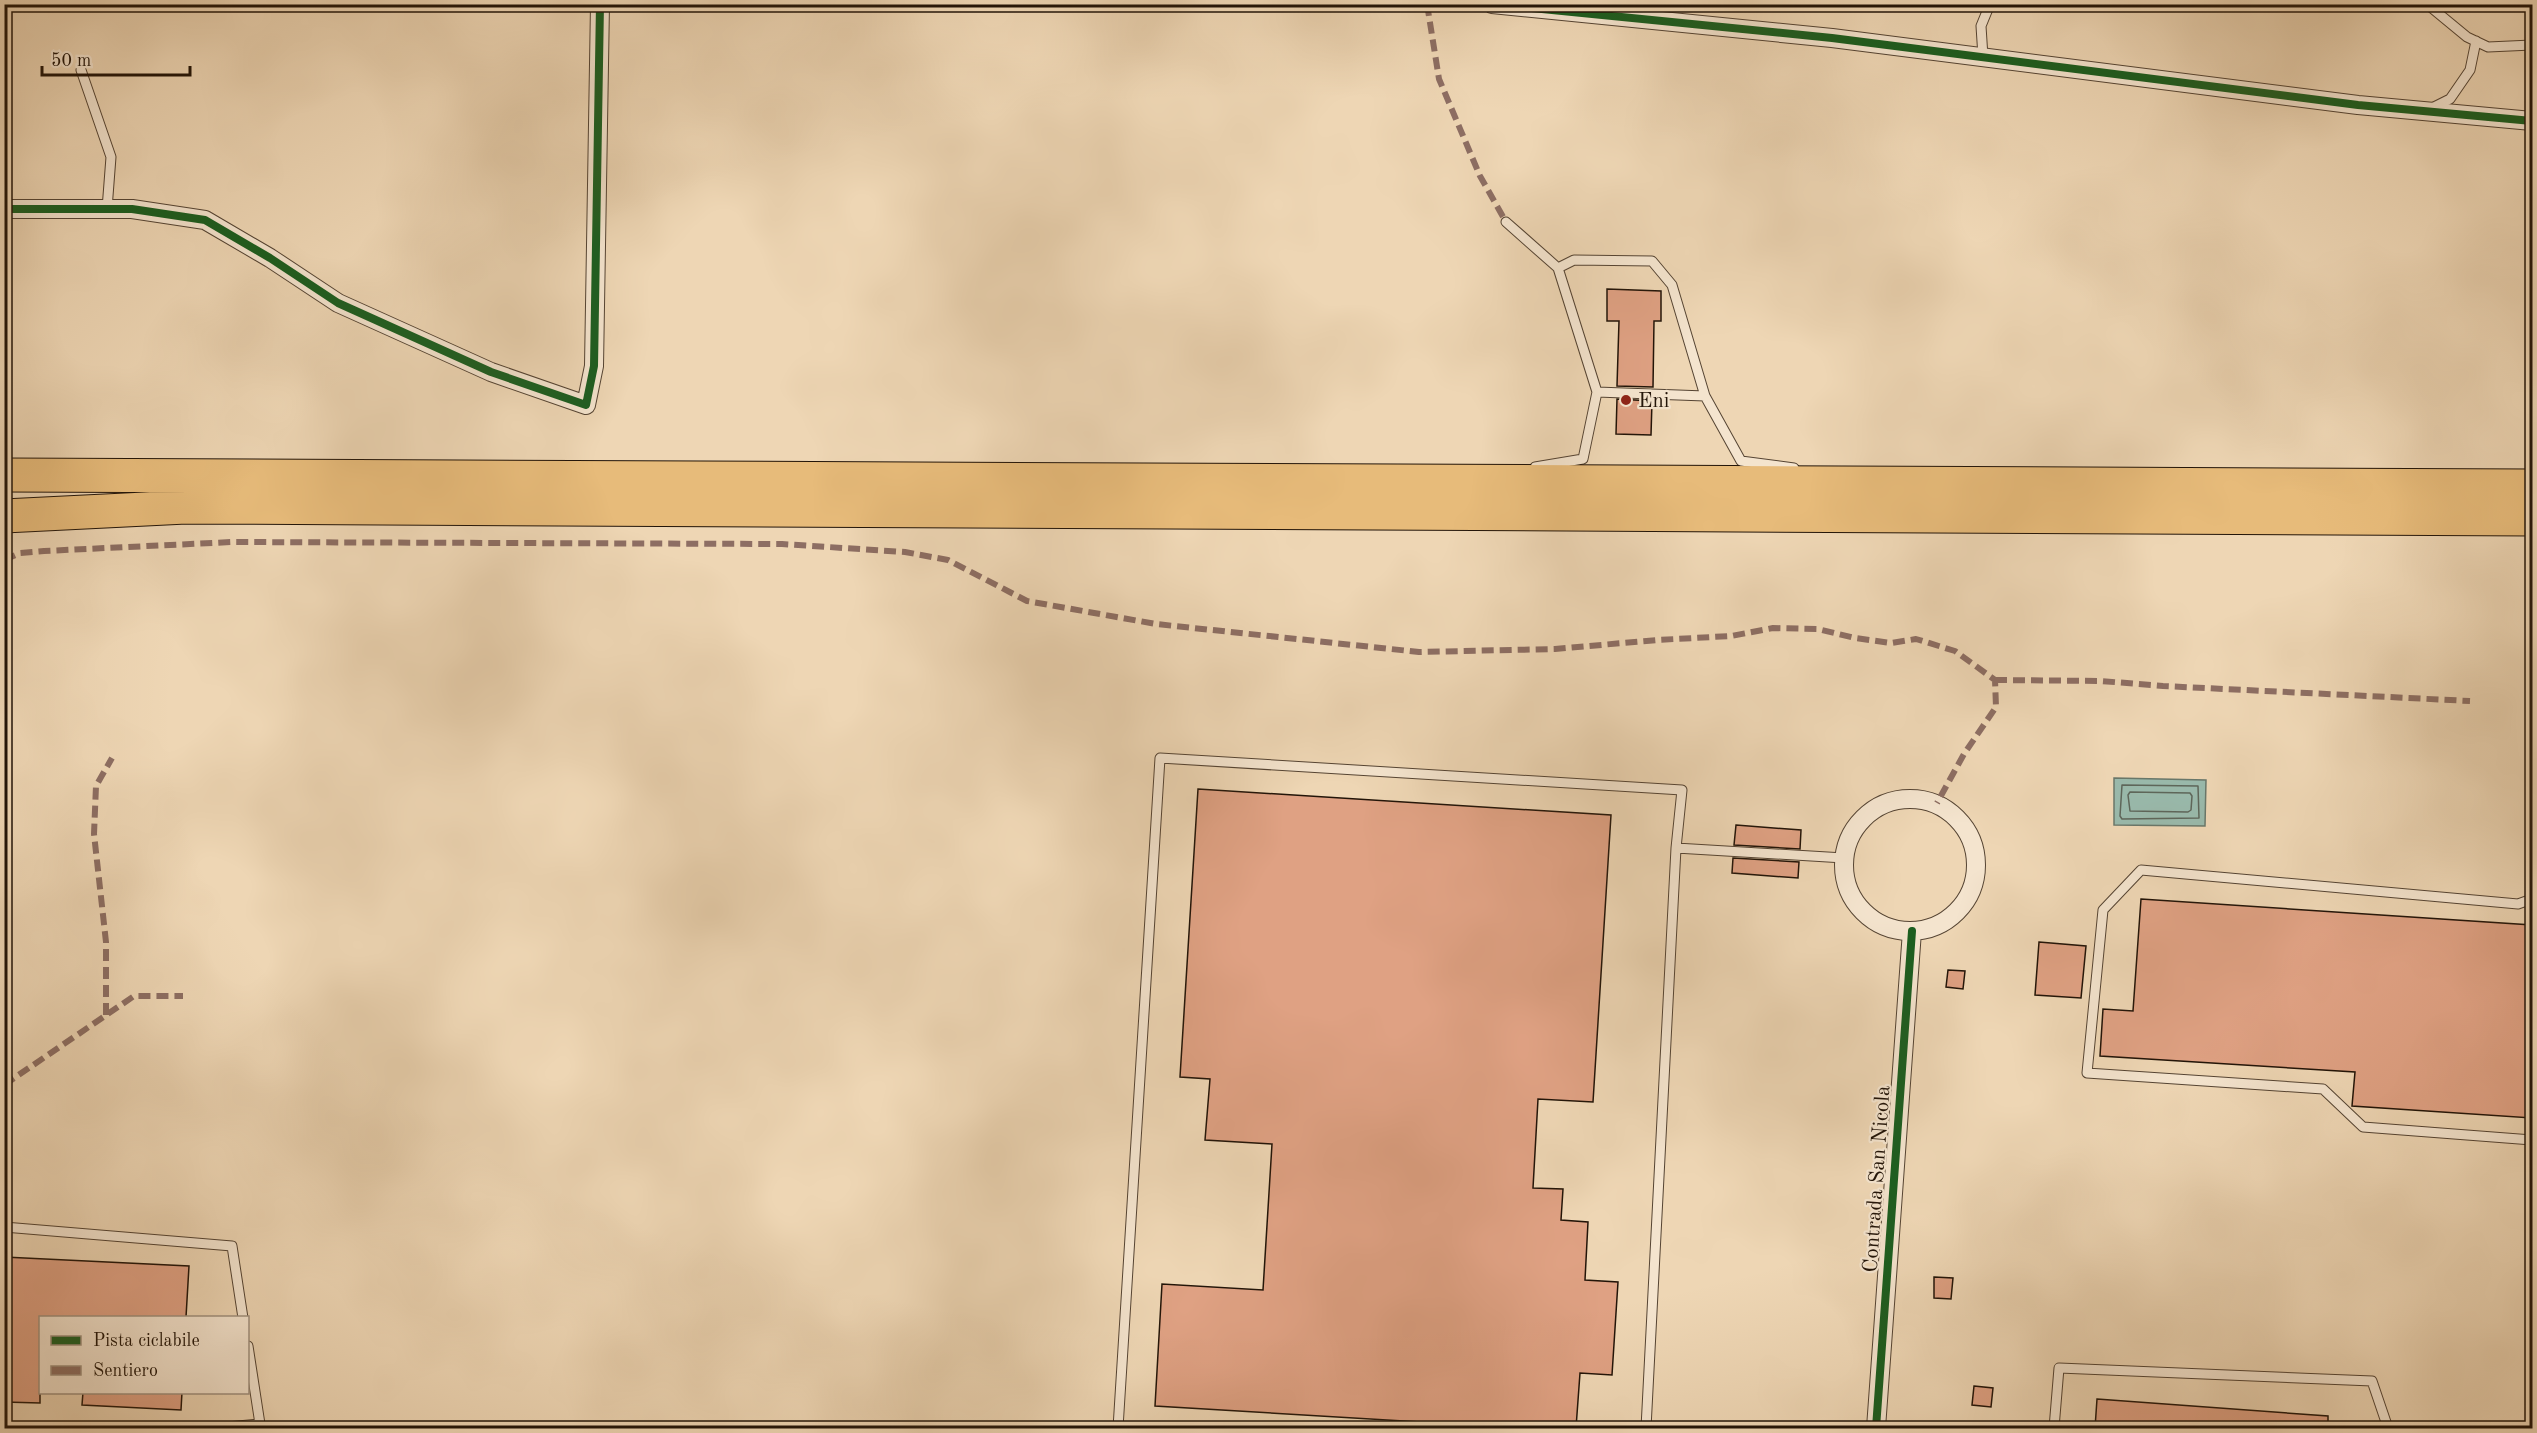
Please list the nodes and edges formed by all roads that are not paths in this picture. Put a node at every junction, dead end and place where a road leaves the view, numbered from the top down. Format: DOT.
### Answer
graph roads {
  1 [pos="600,4"];
  2 [pos="1492,4"];
  3 [pos="1967,4"];
  4 [pos="2427,4"];
  5 [pos="1990,5"];
  6 [pos="2476,41"];
  7 [pos="2532,45"];
  8 [pos="1983,57"];
  9 [pos="81,70"];
  10 [pos="2426,111"];
  11 [pos="2532,121"];
  12 [pos="4,209"];
  13 [pos="107,209"];
  14 [pos="1506,222"];
  15 [pos="1558,268"];
  16 [pos="1597,393"];
  17 [pos="1705,396"];
  18 [pos="1527,468"];
  19 [pos="1809,470"];
  20 [pos="1505,472"];
  21 [pos="1831,472"];
  22 [pos="4,475"];
  23 [pos="1450,481"];
  24 [pos="1922,483"];
  25 [pos="2532,486"];
  26 [pos="4,516"];
  27 [pos="2532,519"];
  28 [pos="1676,848"];
  29 [pos="1844,858"];
  30 [pos="2532,899"];
  31 [pos="1911,931"];
  32 [pos="2532,1140"];
  33 [pos="4,1227"];
  34 [pos="243,1316"];
  35 [pos="249,1352"];
  36 [pos="217,1428"];
  37 [pos="1118,1428"];
  38 [pos="1646,1428"];
  39 [pos="1876,1428"];
  40 [pos="2054,1428"];
  41 [pos="2388,1428"];
  1 -- 13 [label="street"];
  2 -- 8 [label="street"];
  3 -- 5 [label="lane"];
  4 -- 6 [label="lane"];
  5 -- 8 [label="lane"];
  6 -- 7 [label="lane"];
  6 -- 10 [label="lane"];
  8 -- 10 [label="street"];
  9 -- 13 [label="lane"];
  10 -- 11 [label="street"];
  12 -- 13 [label="street"];
  14 -- 15 [label="lane"];
  15 -- 16 [label="lane"];
  15 -- 17 [label="lane"];
  16 -- 17 [label="lane"];
  16 -- 18 [label="lane"];
  17 -- 19 [label="lane"];
  20 -- 23 [label="lane"];
  21 -- 24 [label="lane"];
  22 -- 23 [label="highway"];
  23 -- 24 [label="highway"];
  24 -- 25 [label="highway"];
  26 -- 27 [label="highway"];
  28 -- 29 [label="lane"];
  28 -- 37 [label="lane"];
  28 -- 38 [label="lane"];
  29 -- 31 [label="street"];
  29 -- 31 [label="street"];
  30 -- 32 [label="lane"];
  31 -- 39 [label="street, Contrada San Nicola"];
  33 -- 34 [label="lane"];
  35 -- 36 [label="lane"];
  40 -- 41 [label="lane"];
}
